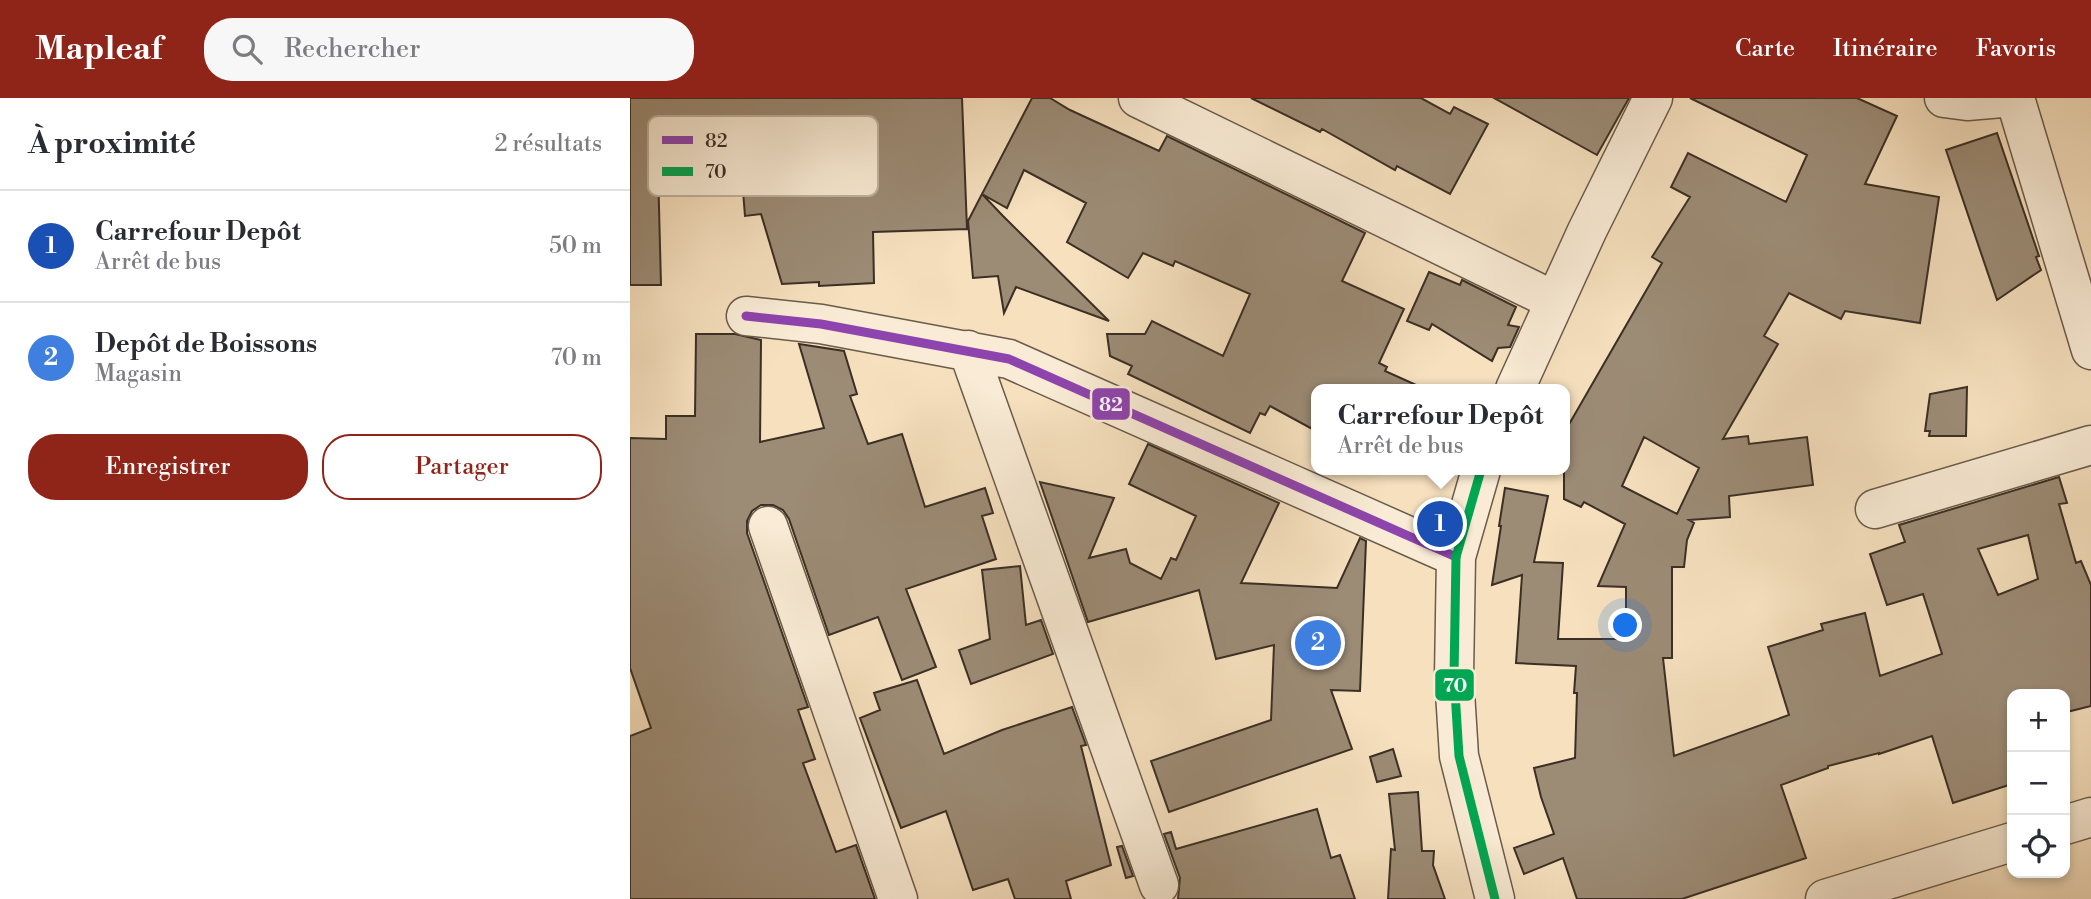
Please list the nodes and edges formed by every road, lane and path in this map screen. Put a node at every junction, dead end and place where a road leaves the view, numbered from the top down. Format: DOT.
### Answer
graph roads {
  1 [pos="1138,98"];
  2 [pos="1653,98"];
  3 [pos="1944,98"];
  4 [pos="2003,98"];
  5 [pos="2015,98"];
  6 [pos="1555,301"];
  7 [pos="746,316"];
  8 [pos="2091,350"];
  9 [pos="968,351"];
  10 [pos="1517,384"];
  11 [pos="2091,446"];
  12 [pos="1479,475"];
  13 [pos="1875,509"];
  14 [pos="768,526"];
  15 [pos="1456,557"];
  16 [pos="2091,817"];
  17 [pos="2070,823"];
  18 [pos="2007,844"];
  19 [pos="1159,885"];
  20 [pos="898,899"];
  21 [pos="1495,899"];
  22 [pos="1825,899"];
  1 -- 6 [label="street"];
  2 -- 6 [label="street"];
  3 -- 4 [label="street"];
  5 -- 8 [label="street"];
  6 -- 10 [label="street"];
  7 -- 9 [label="street"];
  9 -- 15 [label="street"];
  9 -- 19 [label="street"];
  11 -- 13 [label="street"];
  12 -- 15 [label="street"];
  14 -- 20 [label="street"];
  15 -- 21 [label="street"];
  16 -- 17 [label="street"];
  18 -- 22 [label="street"];
}
